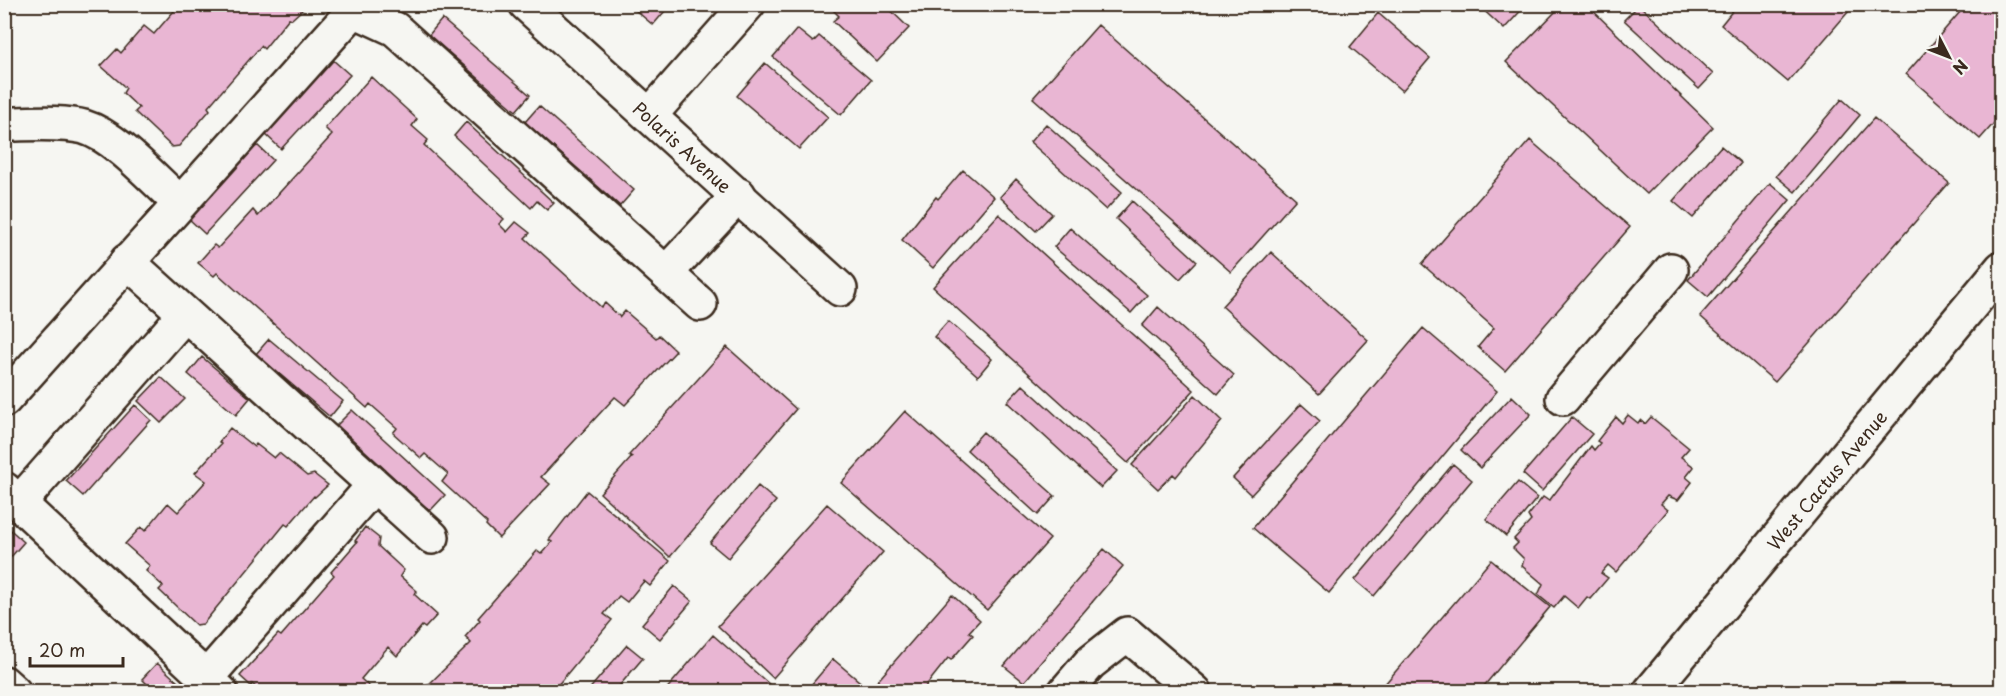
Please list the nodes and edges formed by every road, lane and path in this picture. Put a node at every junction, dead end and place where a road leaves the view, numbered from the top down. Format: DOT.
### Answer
graph roads {
  1 [pos="526,4"];
  2 [pos="748,4"];
  3 [pos="351,7"];
  4 [pos="650,115"];
  5 [pos="4,124"];
  6 [pos="739,195"];
  7 [pos="179,202"];
  8 [pos="127,261"];
  9 [pos="2001,268"];
  10 [pos="1671,270"];
  11 [pos="666,273"];
  12 [pos="840,289"];
  13 [pos="700,304"];
  14 [pos="185,314"];
  15 [pos="1563,398"];
  16 [pos="4,400"];
  17 [pos="374,485"];
  18 [pos="12,496"];
  19 [pos="432,537"];
  20 [pos="4,683"];
  21 [pos="214,685"];
  22 [pos="14,692"];
  23 [pos="1065,692"];
  24 [pos="1195,692"];
  25 [pos="1650,692"];
  1 -- 4 [label="street, Polaris Avenue"];
  2 -- 4 [label="street"];
  3 -- 7 [label="street"];
  3 -- 11 [label="street"];
  4 -- 6 [label="street, Polaris Avenue"];
  5 -- 7 [label="street"];
  6 -- 11 [label="street"];
  6 -- 12 [label="street, Polaris Avenue"];
  7 -- 8 [label="street"];
  8 -- 14 [label="street"];
  8 -- 16 [label="street"];
  9 -- 25 [label="street, West Cactus Avenue"];
  10 -- 15 [label="street"];
  11 -- 13 [label="street"];
  14 -- 17 [label="street"];
  14 -- 18 [label="street"];
  17 -- 19 [label="street"];
  17 -- 21 [label="street"];
  18 -- 21 [label="street"];
  20 -- 22 [label="street"];
  23 -- 24 [label="street"];
}
